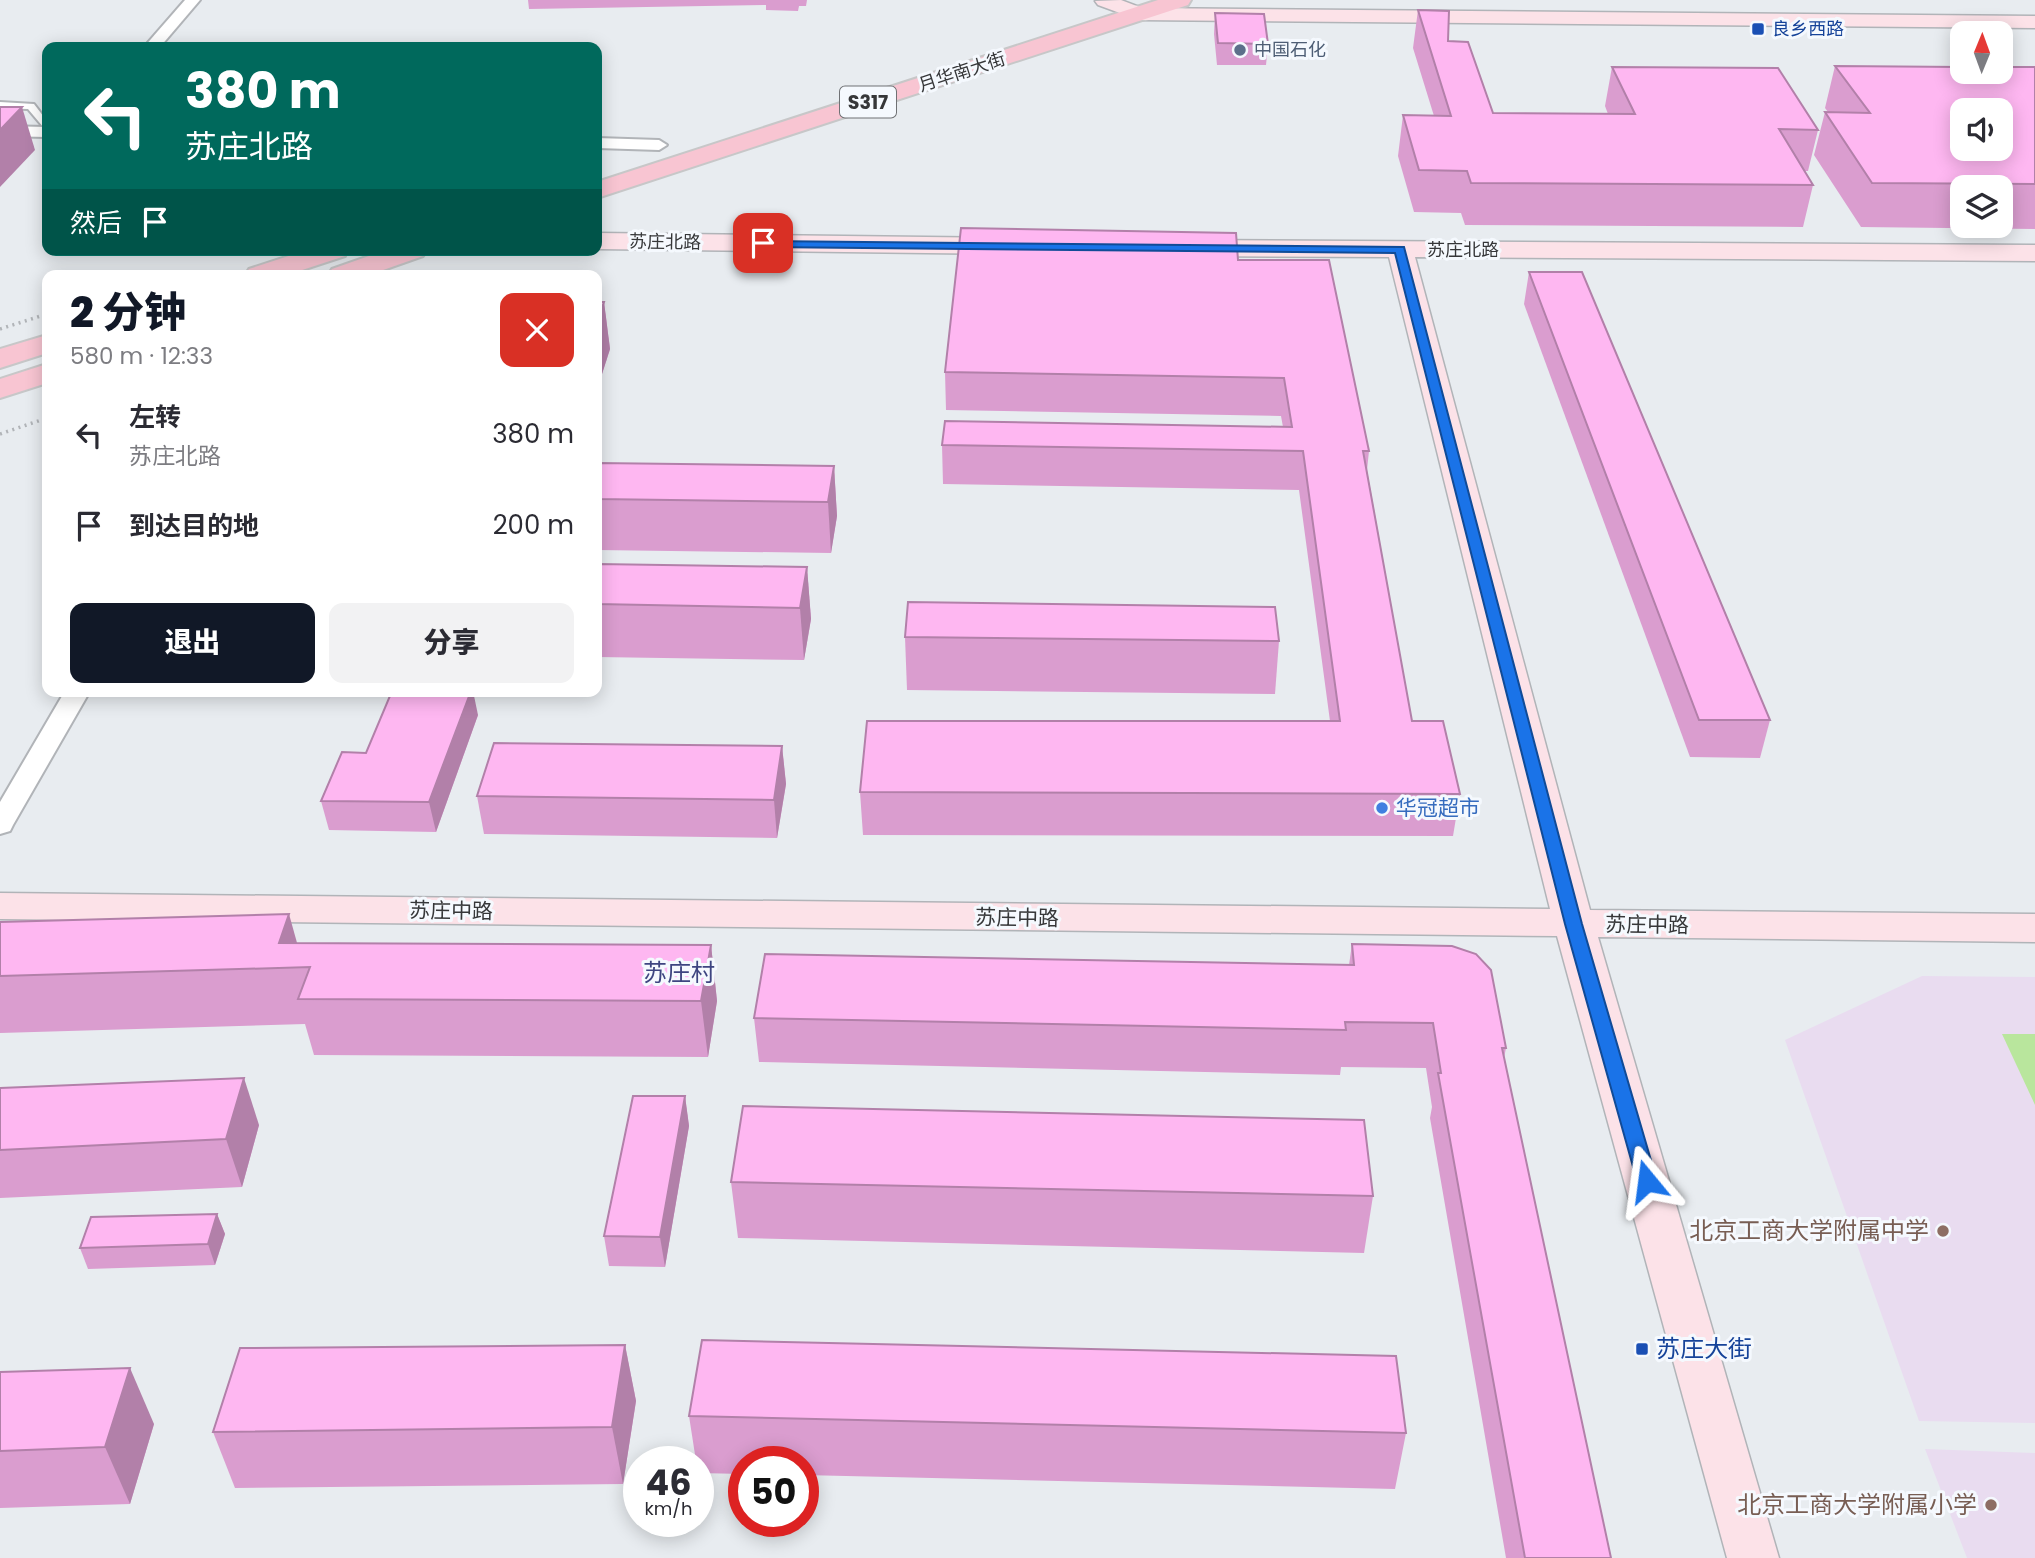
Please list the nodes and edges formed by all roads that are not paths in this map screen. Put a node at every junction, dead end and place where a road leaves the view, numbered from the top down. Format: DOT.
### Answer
graph roads {
  1 [pos="192,0"];
  2 [pos="1106,0"];
  3 [pos="1280,0"];
  4 [pos="1160,5"];
  5 [pos="1331,6"];
  6 [pos="2035,12"];
  7 [pos="1079,18"];
  8 [pos="2035,22"];
  9 [pos="156,42"];
  10 [pos="0,106"];
  11 [pos="42,120"];
  12 [pos="0,131"];
  13 [pos="42,132"];
  14 [pos="685,136"];
  15 [pos="602,143"];
  16 [pos="659,145"];
  17 [pos="602,163"];
  18 [pos="602,188"];
  19 [pos="602,242"];
  20 [pos="1026,246"];
  21 [pos="1165,247"];
  22 [pos="1400,250"];
  23 [pos="2035,253"];
  24 [pos="316,256"];
  25 [pos="397,256"];
  26 [pos="274,270"];
  27 [pos="356,270"];
  28 [pos="42,346"];
  29 [pos="0,359"];
  30 [pos="42,375"];
  31 [pos="0,389"];
  32 [pos="75,697"];
  33 [pos="0,825"];
  34 [pos="0,906"];
  35 [pos="1574,924"];
  36 [pos="2035,928"];
  37 [pos="1753,1558"];
  1 -- 9 [label="street"];
  2 -- 4 [label="main road"];
  2 -- 7 [label="main road, 月华南大街 / S317"];
  3 -- 5 [label="main road"];
  4 -- 5 [label="main road"];
  4 -- 7 [label="main road, 月华南大街 / S317"];
  4 -- 8 [label="main road"];
  5 -- 6 [label="main road"];
  7 -- 18 [label="main road, 月华南大街 / S317"];
  10 -- 11 [label="lane"];
  12 -- 13 [label="street"];
  14 -- 16 [label="main road"];
  15 -- 16 [label="street"];
  16 -- 17 [label="main road"];
  19 -- 20 [label="main road, 苏庄北路"];
  21 -- 22 [label="main road, 苏庄北路"];
  22 -- 23 [label="main road, 苏庄北路"];
  22 -- 35 [label="main road"];
  24 -- 26 [label="main road"];
  25 -- 27 [label="main road"];
  28 -- 29 [label="main road"];
  30 -- 31 [label="main road"];
  32 -- 33 [label="street"];
  34 -- 35 [label="main road, 苏庄中路"];
  35 -- 36 [label="main road, 苏庄中路"];
  35 -- 37 [label="main road"];
}
